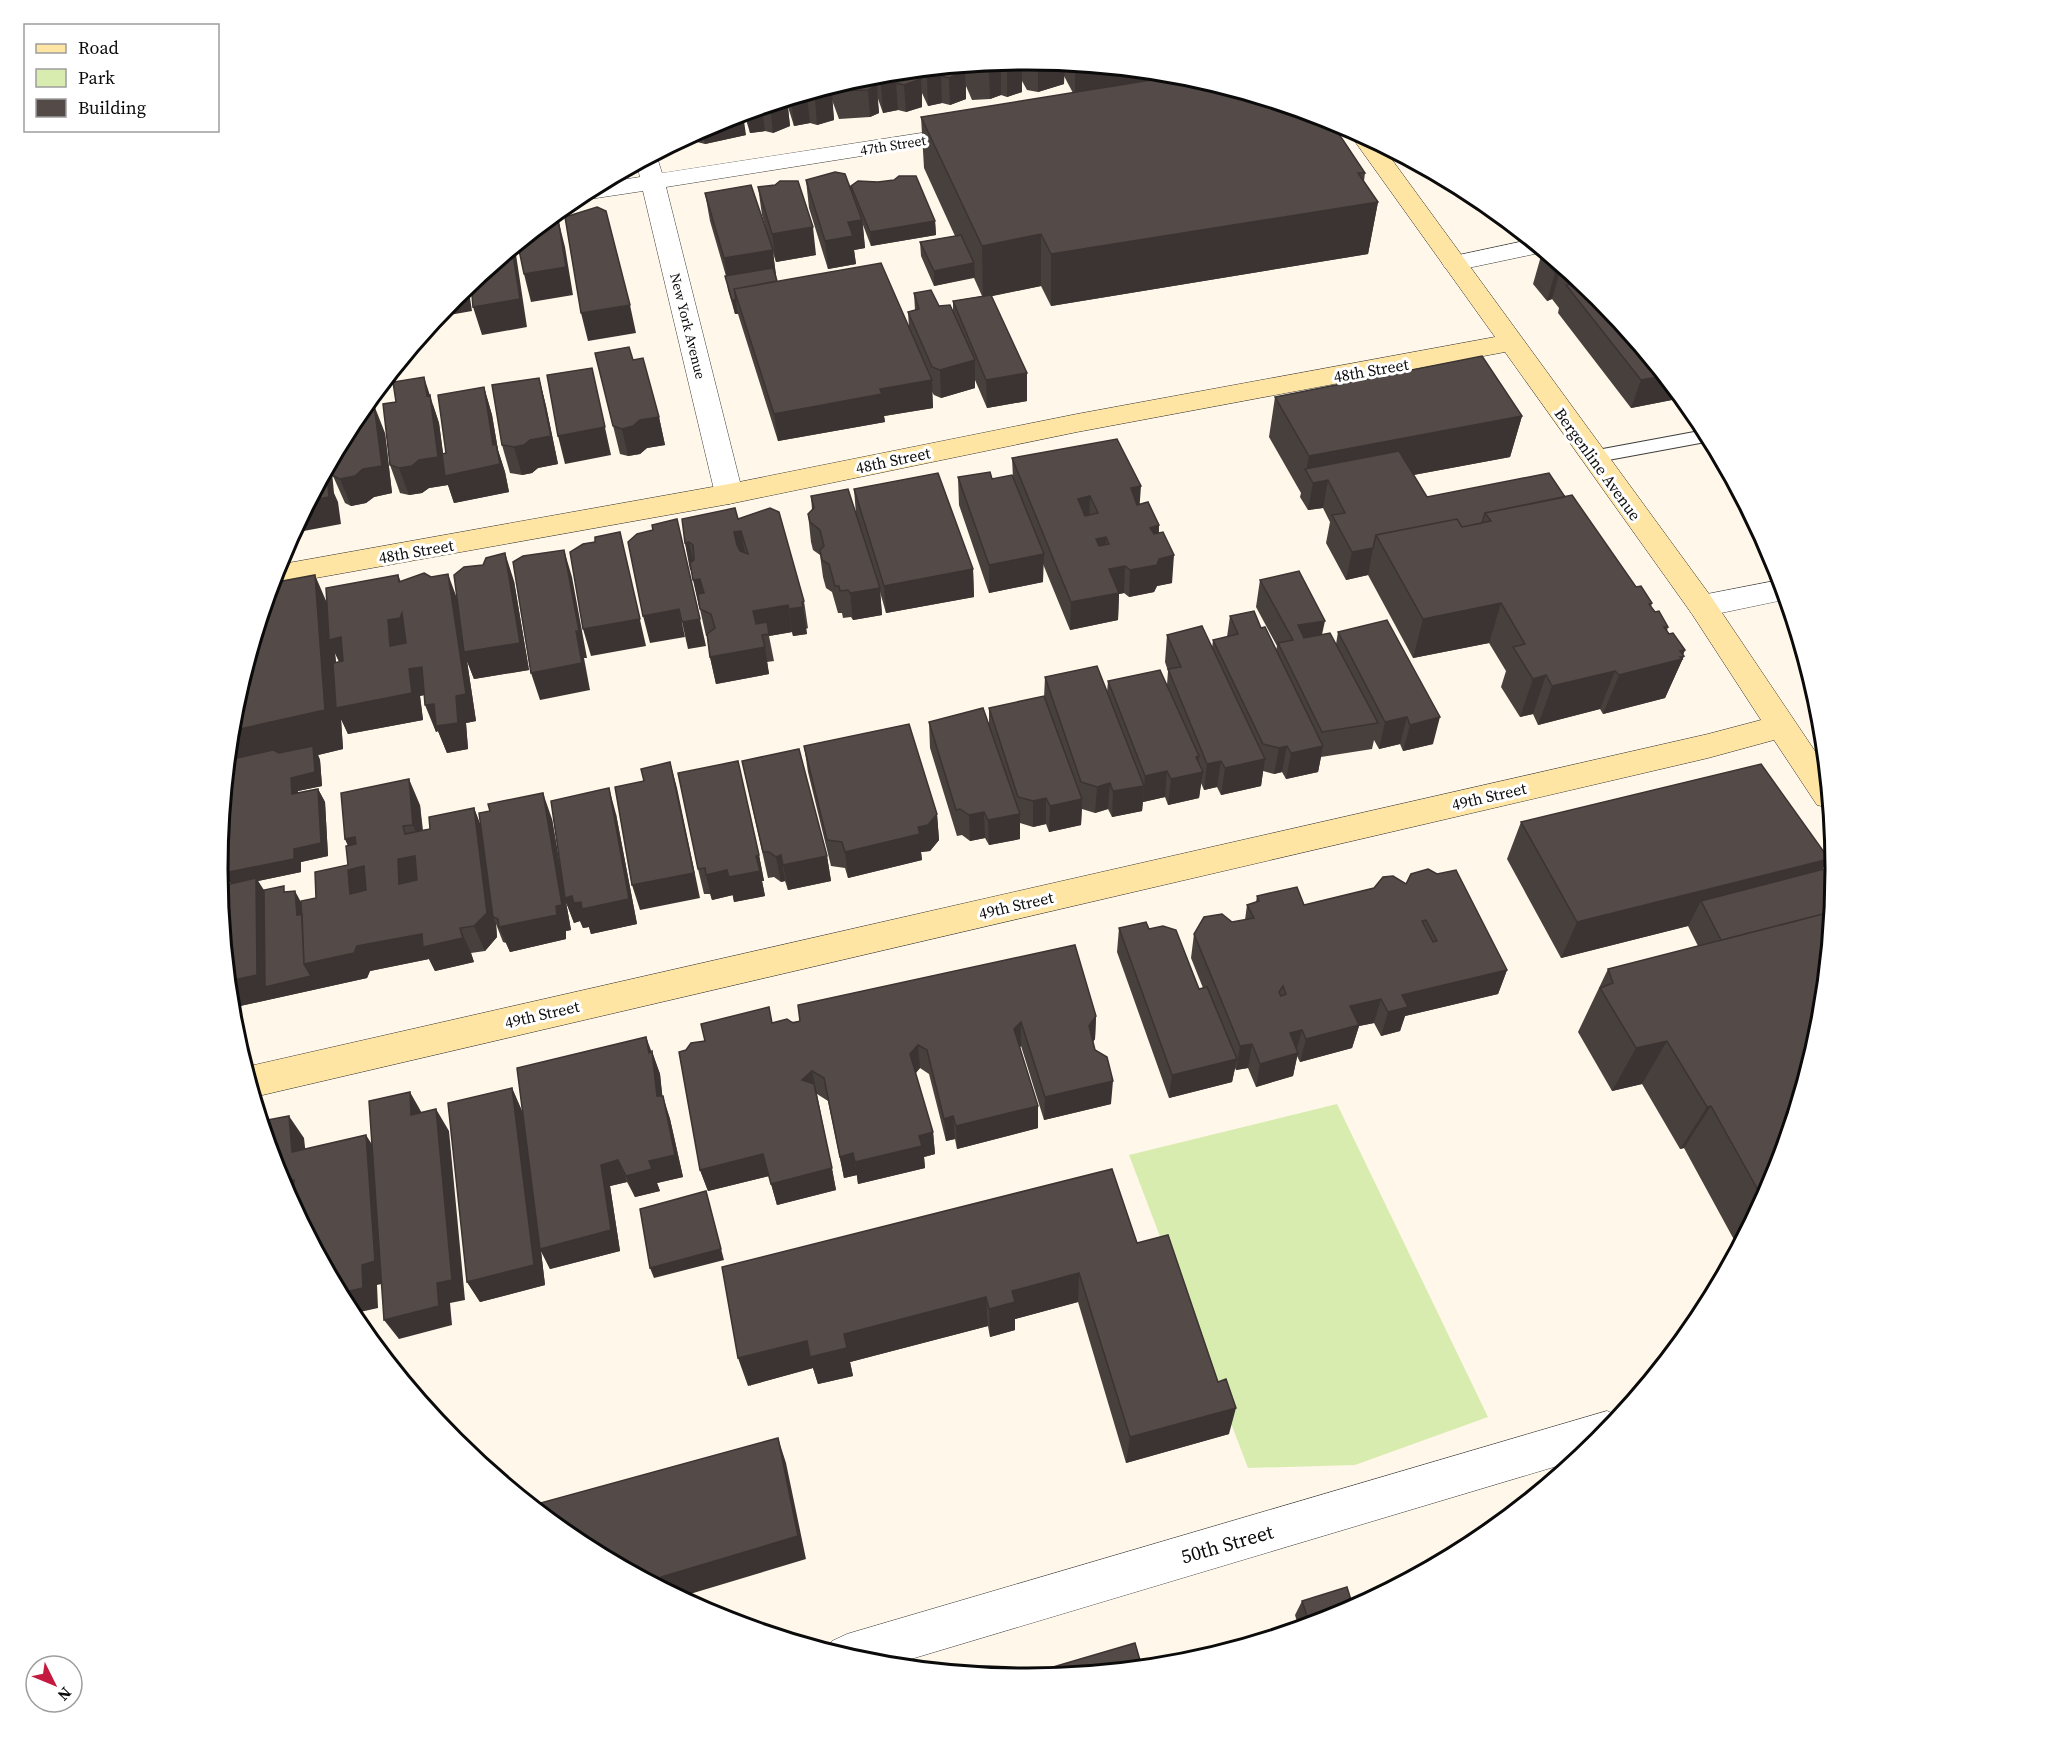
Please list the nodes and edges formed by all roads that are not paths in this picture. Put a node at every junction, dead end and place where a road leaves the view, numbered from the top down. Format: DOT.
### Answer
graph roads {
  1 [pos="992,130"];
  2 [pos="1373,150"];
  3 [pos="650,170"];
  4 [pos="624,179"];
  5 [pos="1527,248"];
  6 [pos="1454,263"];
  7 [pos="1512,342"];
  8 [pos="1698,438"];
  9 [pos="1592,457"];
  10 [pos="729,494"];
  11 [pos="285,574"];
  12 [pos="1775,592"];
  13 [pos="1702,606"];
  14 [pos="1781,726"];
  15 [pos="1820,784"];
  16 [pos="256,1081"];
  17 [pos="1588,1437"];
  18 [pos="865,1651"];
  1 -- 3 [label="street, 47th Street"];
  2 -- 6 [label="street, Bergenline Avenue"];
  3 -- 4 [label="street, 47th Street"];
  3 -- 10 [label="street, New York Avenue"];
  5 -- 6 [label="street"];
  6 -- 7 [label="street, Bergenline Avenue"];
  7 -- 9 [label="street, Bergenline Avenue"];
  7 -- 10 [label="street, 48th Street"];
  8 -- 9 [label="lane"];
  9 -- 13 [label="street, Bergenline Avenue"];
  10 -- 11 [label="street, 48th Street"];
  12 -- 13 [label="street"];
  13 -- 14 [label="street, Bergenline Avenue"];
  14 -- 15 [label="street, Bergenline Avenue"];
  14 -- 16 [label="street, 49th Street"];
  17 -- 18 [label="street, 50th Street"];
}
